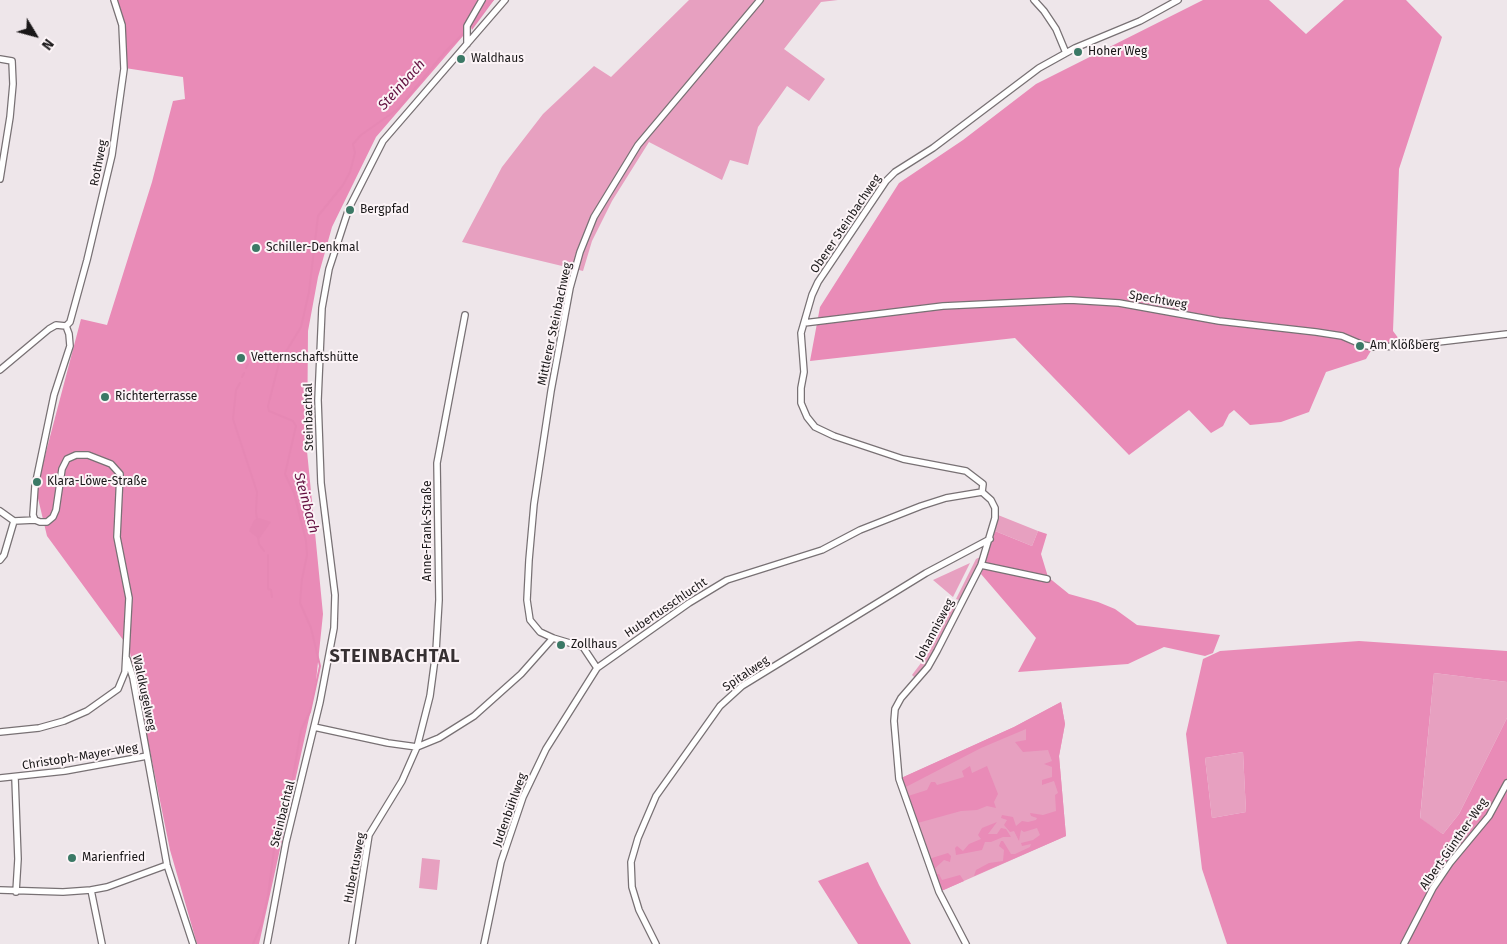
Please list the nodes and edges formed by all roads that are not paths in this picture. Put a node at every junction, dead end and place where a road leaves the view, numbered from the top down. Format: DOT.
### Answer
graph roads {
  1 [pos="114,0"];
  2 [pos="482,0"];
  3 [pos="505,0"];
  4 [pos="760,0"];
  5 [pos="1034,0"];
  6 [pos="1178,0"];
  7 [pos="467,44"];
  8 [pos="1066,52"];
  9 [pos="0,59"];
  10 [pos="0,179"];
  11 [pos="465,315"];
  12 [pos="804,323"];
  13 [pos="66,326"];
  14 [pos="1507,334"];
  15 [pos="0,370"];
  16 [pos="982,492"];
  17 [pos="0,511"];
  18 [pos="35,520"];
  19 [pos="14,521"];
  20 [pos="990,539"];
  21 [pos="0,560"];
  22 [pos="981,566"];
  23 [pos="1047,579"];
  24 [pos="553,638"];
  25 [pos="125,655"];
  26 [pos="596,666"];
  27 [pos="314,727"];
  28 [pos="0,732"];
  29 [pos="417,747"];
  30 [pos="147,756"];
  31 [pos="0,778"];
  32 [pos="16,778"];
  33 [pos="1507,783"];
  34 [pos="167,865"];
  35 [pos="0,890"];
  36 [pos="91,890"];
  37 [pos="16,892"];
  38 [pos="102,944"];
  39 [pos="193,944"];
  40 [pos="267,944"];
  41 [pos="352,944"];
  42 [pos="484,944"];
  43 [pos="656,944"];
  44 [pos="966,944"];
  45 [pos="1404,944"];
  1 -- 13 [label="street, Rothweg"];
  2 -- 7 [label="street"];
  3 -- 7 [label="street, Steinbachtal"];
  4 -- 24 [label="street, Mittlerer Steinbachweg"];
  5 -- 8 [label="street"];
  6 -- 8 [label="street, Oberer Steinbachweg"];
  7 -- 27 [label="street, Steinbachtal"];
  8 -- 12 [label="street, Oberer Steinbachweg"];
  9 -- 10 [label="street"];
  11 -- 29 [label="street, Anne-Frank-Straße"];
  12 -- 14 [label="street, Spechtweg"];
  12 -- 16 [label="street, Oberer Steinbachweg"];
  13 -- 15 [label="street"];
  13 -- 18 [label="street"];
  16 -- 20 [label="street, Johannisweg"];
  16 -- 26 [label="street, Hubertusschlucht"];
  17 -- 19 [label="street"];
  18 -- 19 [label="street"];
  18 -- 25 [label="street, Waldkugelweg"];
  19 -- 21 [label="street"];
  20 -- 22 [label="street, Johannisweg"];
  20 -- 43 [label="street, Spitalweg"];
  22 -- 23 [label="street"];
  22 -- 44 [label="street, Johannisweg"];
  24 -- 26 [label="street"];
  24 -- 29 [label="street"];
  25 -- 28 [label="street"];
  25 -- 30 [label="street, Waldkugelweg"];
  26 -- 42 [label="street, Judenbühlweg"];
  27 -- 29 [label="street"];
  27 -- 40 [label="street, Steinbachtal"];
  29 -- 41 [label="street, Hubertusweg"];
  30 -- 32 [label="street, Christoph-Mayer-Weg"];
  30 -- 34 [label="street, Waldkugelweg"];
  31 -- 32 [label="street, Christoph-Mayer-Weg"];
  32 -- 37 [label="street, Christoph-Mayer-Weg"];
  33 -- 45 [label="street, Albert-Günther-Weg"];
  34 -- 36 [label="street"];
  34 -- 39 [label="street, Waldkugelweg"];
  35 -- 37 [label="street"];
  36 -- 37 [label="street"];
  36 -- 38 [label="street"];
}
